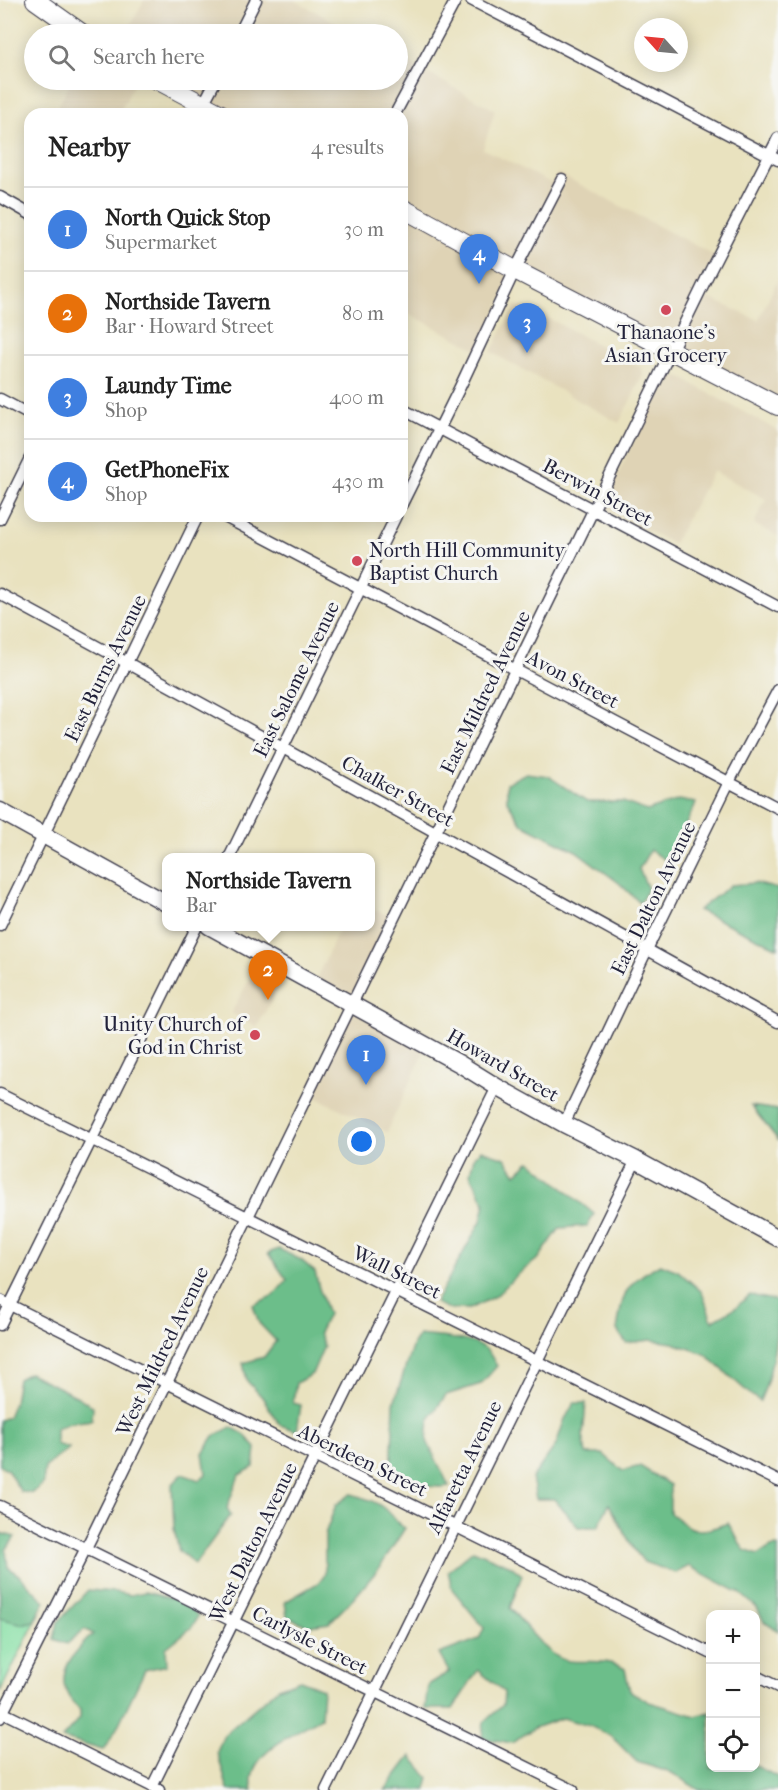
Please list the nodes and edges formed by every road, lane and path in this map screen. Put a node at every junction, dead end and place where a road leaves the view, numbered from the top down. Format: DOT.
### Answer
graph roads {
  1 [pos="35,0"];
  2 [pos="256,0"];
  3 [pos="456,0"];
  4 [pos="471,0"];
  5 [pos="69,24"];
  6 [pos="244,24"];
  7 [pos="172,90"];
  8 [pos="210,90"];
  9 [pos="199,108"];
  10 [pos="201,108"];
  11 [pos="399,108"];
  12 [pos="778,138"];
  13 [pos="774,158"];
  14 [pos="562,179"];
  15 [pos="0,197"];
  16 [pos="24,211"];
  17 [pos="408,211"];
  18 [pos="515,270"];
  19 [pos="673,351"];
  20 [pos="0,399"];
  21 [pos="778,406"];
  22 [pos="24,412"];
  23 [pos="408,412"];
  24 [pos="439,428"];
  25 [pos="24,470"];
  26 [pos="408,492"];
  27 [pos="595,510"];
  28 [pos="0,519"];
  29 [pos="195,522"];
  30 [pos="234,522"];
  31 [pos="393,522"];
  32 [pos="360,589"];
  33 [pos="0,594"];
  34 [pos="778,607"];
  35 [pos="127,664"];
  36 [pos="516,670"];
  37 [pos="778,690"];
  38 [pos="283,747"];
  39 [pos="729,782"];
  40 [pos="778,808"];
  41 [pos="0,811"];
  42 [pos="437,832"];
  43 [pos="43,835"];
  44 [pos="231,853"];
  45 [pos="162,901"];
  46 [pos="0,925"];
  47 [pos="194,931"];
  48 [pos="216,931"];
  49 [pos="646,951"];
  50 [pos="353,1005"];
  51 [pos="778,1022"];
  52 [pos="497,1087"];
  53 [pos="0,1094"];
  54 [pos="564,1124"];
  55 [pos="91,1140"];
  56 [pos="636,1160"];
  57 [pos="247,1218"];
  58 [pos="778,1238"];
  59 [pos="397,1292"];
  60 [pos="5,1302"];
  61 [pos="0,1325"];
  62 [pos="537,1361"];
  63 [pos="167,1383"];
  64 [pos="316,1457"];
  65 [pos="778,1481"];
  66 [pos="0,1506"];
  67 [pos="456,1526"];
  68 [pos="86,1549"];
  69 [pos="233,1621"];
  70 [pos="706,1651"];
  71 [pos="760,1678"];
  72 [pos="778,1687"];
  73 [pos="374,1692"];
  74 [pos="1,1714"];
  75 [pos="156,1788"];
  76 [pos="326,1790"];
  77 [pos="573,1790"];
  1 -- 5 [label="main road"];
  2 -- 6 [label="street"];
  3 -- 11 [label="street"];
  4 -- 13 [label="street"];
  7 -- 9 [label="main road"];
  8 -- 10 [label="street"];
  12 -- 13 [label="street, East Mildred Avenue"];
  13 -- 19 [label="street, East Mildred Avenue"];
  14 -- 18 [label="street"];
  15 -- 16 [label="street"];
  17 -- 18 [label="main road"];
  18 -- 19 [label="main road"];
  18 -- 24 [label="street"];
  19 -- 21 [label="main road"];
  19 -- 27 [label="street, East Mildred Avenue"];
  20 -- 22 [label="street"];
  23 -- 24 [label="street, Berwin Street"];
  24 -- 26 [label="street"];
  24 -- 27 [label="street, Berwin Street"];
  25 -- 28 [label="street"];
  27 -- 34 [label="street, Berwin Street"];
  27 -- 36 [label="street, East Mildred Avenue"];
  29 -- 35 [label="street, East Burns Avenue"];
  30 -- 32 [label="street, Avon Street"];
  31 -- 32 [label="street, East Salome Avenue"];
  32 -- 36 [label="street, Avon Street"];
  32 -- 38 [label="street, East Salome Avenue"];
  33 -- 35 [label="street, Chalker Street"];
  35 -- 38 [label="street, Chalker Street"];
  35 -- 43 [label="street, East Burns Avenue"];
  36 -- 39 [label="street, Avon Street"];
  36 -- 42 [label="street, East Mildred Avenue"];
  37 -- 39 [label="street, East Dalton Avenue"];
  38 -- 42 [label="street, Chalker Street"];
  38 -- 44 [label="street, East Salome Avenue"];
  39 -- 40 [label="street, Avon Street"];
  39 -- 49 [label="street, East Dalton Avenue"];
  41 -- 43 [label="main road"];
  42 -- 49 [label="street, Chalker Street"];
  42 -- 50 [label="street, East Mildred Avenue"];
  43 -- 45 [label="main road"];
  43 -- 46 [label="street, East Burns Avenue"];
  47 -- 55 [label="street"];
  48 -- 50 [label="main road, Howard Street"];
  49 -- 51 [label="street, Chalker Street"];
  49 -- 54 [label="street, East Dalton Avenue"];
  50 -- 52 [label="main road, Howard Street"];
  50 -- 57 [label="street, West Mildred Avenue"];
  52 -- 54 [label="main road, Howard Street"];
  52 -- 59 [label="street, West Dalton Avenue"];
  53 -- 55 [label="street, Wall Street"];
  54 -- 56 [label="main road, Howard Street"];
  55 -- 57 [label="street, Wall Street"];
  55 -- 60 [label="street"];
  56 -- 58 [label="main road, Howard Street"];
  56 -- 62 [label="street, Alfaretta Avenue"];
  57 -- 59 [label="street, Wall Street"];
  57 -- 63 [label="street, West Mildred Avenue"];
  59 -- 62 [label="street, Wall Street"];
  59 -- 64 [label="street, West Dalton Avenue"];
  60 -- 61 [label="street"];
  60 -- 63 [label="street, Aberdeen Street"];
  62 -- 65 [label="street, Wall Street"];
  62 -- 67 [label="street, Alfaretta Avenue"];
  63 -- 64 [label="street, Aberdeen Street"];
  63 -- 68 [label="street, West Mildred Avenue"];
  64 -- 67 [label="street, Aberdeen Street"];
  64 -- 69 [label="street, West Dalton Avenue"];
  66 -- 68 [label="street, Carlysle Street"];
  67 -- 70 [label="street, Aberdeen Street"];
  67 -- 73 [label="street, Alfaretta Avenue"];
  68 -- 69 [label="street, Carlysle Street"];
  68 -- 74 [label="street, West Mildred Avenue"];
  69 -- 73 [label="street, Carlysle Street"];
  69 -- 75 [label="street, West Dalton Avenue"];
  71 -- 72 [label="street"];
  73 -- 76 [label="street, Alfaretta Avenue"];
  73 -- 77 [label="street, Carlysle Street"];
  74 -- 75 [label="street"];
}
